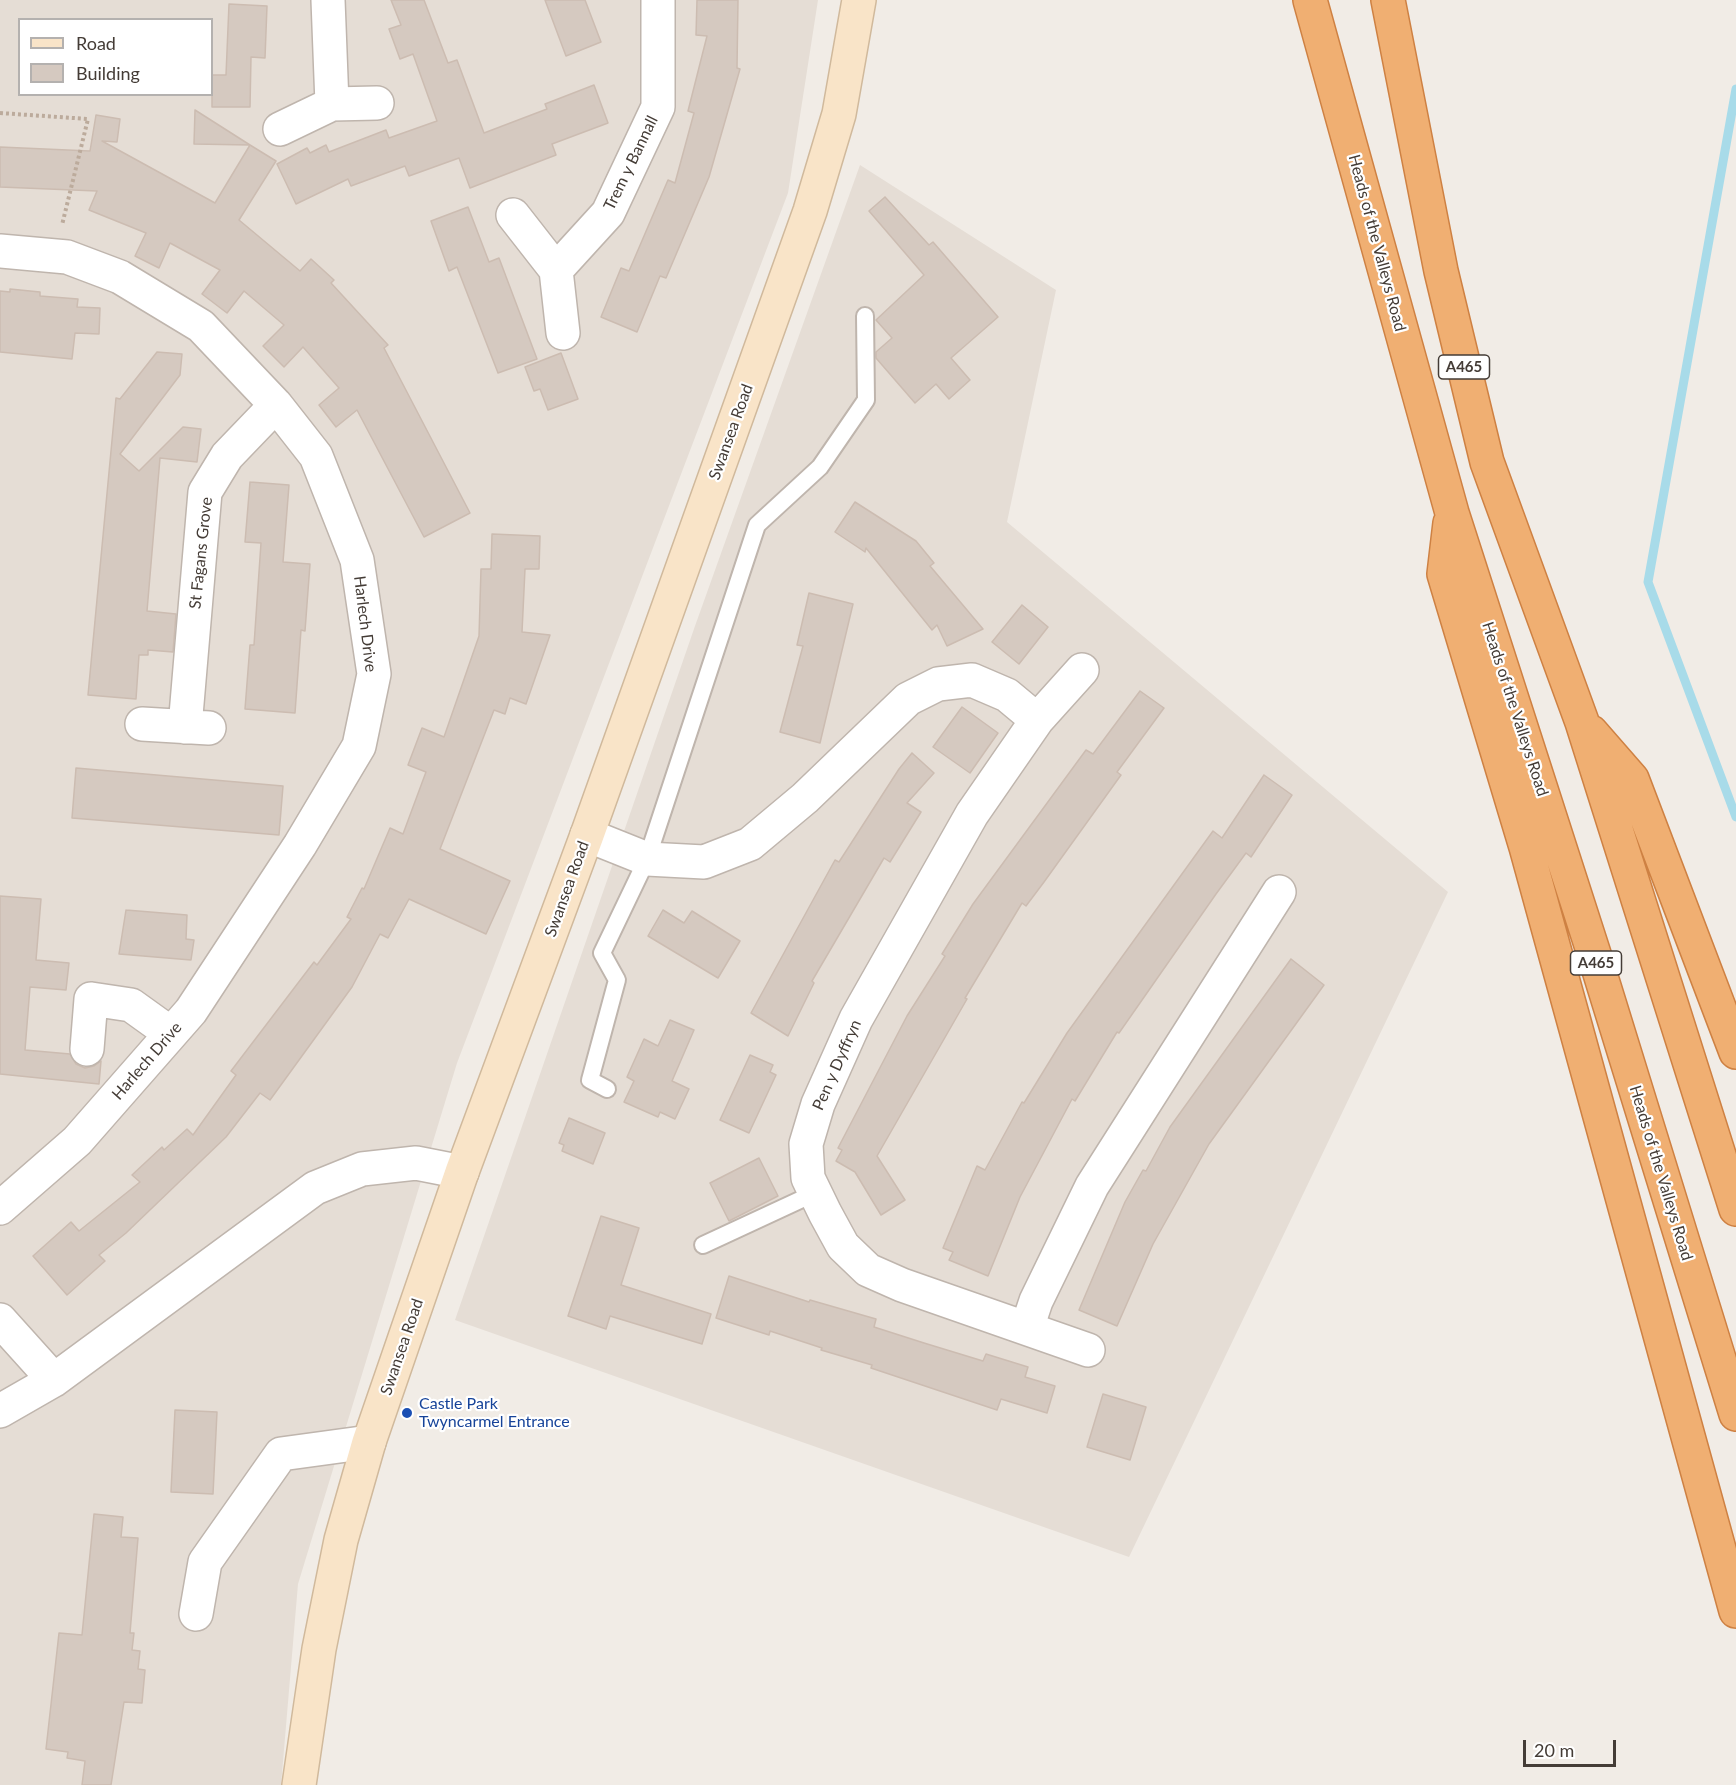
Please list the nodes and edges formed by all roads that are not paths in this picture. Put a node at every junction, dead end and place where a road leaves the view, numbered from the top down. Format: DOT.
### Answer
graph roads {
  1 [pos="327,0"];
  2 [pos="658,0"];
  3 [pos="859,0"];
  4 [pos="1310,0"];
  5 [pos="1388,0"];
  6 [pos="377,103"];
  7 [pos="332,104"];
  8 [pos="280,129"];
  9 [pos="513,215"];
  10 [pos="0,251"];
  11 [pos="556,270"];
  12 [pos="865,316"];
  13 [pos="563,333"];
  14 [pos="276,405"];
  15 [pos="1452,513"];
  16 [pos="1082,670"];
  17 [pos="1037,720"];
  18 [pos="1582,722"];
  19 [pos="142,724"];
  20 [pos="587,835"];
  21 [pos="647,859"];
  22 [pos="1279,892"];
  23 [pos="170,1034"];
  24 [pos="87,1049"];
  25 [pos="1736,1052"];
  26 [pos="607,1089"];
  27 [pos="462,1173"];
  28 [pos="815,1193"];
  29 [pos="0,1208"];
  30 [pos="1736,1209"];
  31 [pos="703,1245"];
  32 [pos="0,1320"];
  33 [pos="1027,1329"];
  34 [pos="1088,1350"];
  35 [pos="54,1380"];
  36 [pos="0,1411"];
  37 [pos="1736,1414"];
  38 [pos="369,1442"];
  39 [pos="1736,1611"];
  40 [pos="196,1614"];
  41 [pos="299,1785"];
  1 -- 7 [label="street"];
  2 -- 11 [label="street, Trem y Bannall"];
  3 -- 20 [label="street, Swansea Road"];
  4 -- 15 [label="highway, Heads of the Valleys Road / A465"];
  5 -- 18 [label="highway, A465"];
  6 -- 7 [label="street"];
  7 -- 8 [label="street"];
  9 -- 11 [label="street"];
  10 -- 14 [label="street, Harlech Drive"];
  11 -- 13 [label="street"];
  12 -- 21 [label="lane"];
  14 -- 19 [label="street, St Fagans Grove"];
  14 -- 23 [label="street, Harlech Drive"];
  15 -- 37 [label="highway, Heads of the Valleys Road / A465"];
  15 -- 39 [label="highway"];
  16 -- 17 [label="street, Pen y Dyffryn"];
  17 -- 21 [label="street"];
  17 -- 28 [label="street, Pen y Dyffryn"];
  18 -- 25 [label="highway"];
  18 -- 30 [label="highway, A465"];
  20 -- 21 [label="street"];
  20 -- 27 [label="street, Swansea Road"];
  21 -- 26 [label="lane"];
  22 -- 33 [label="street"];
  23 -- 24 [label="street"];
  23 -- 29 [label="street, Harlech Drive"];
  27 -- 35 [label="street"];
  27 -- 38 [label="street, Swansea Road"];
  28 -- 31 [label="lane"];
  28 -- 33 [label="street, Pen y Dyffryn"];
  32 -- 35 [label="street"];
  33 -- 34 [label="street, Pen y Dyffryn"];
  35 -- 36 [label="street"];
  38 -- 40 [label="street"];
  38 -- 41 [label="street, Swansea Road"];
}
